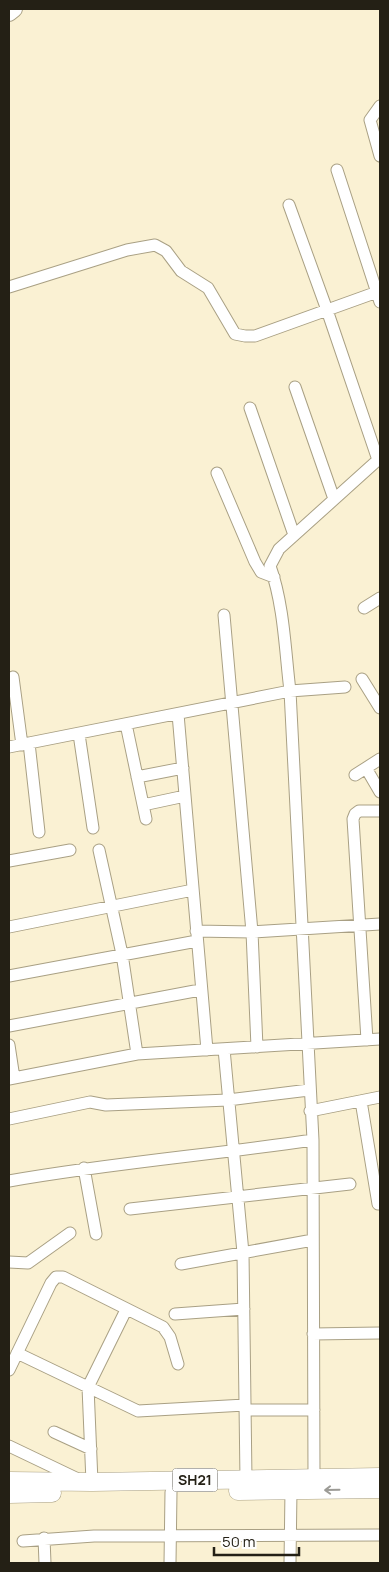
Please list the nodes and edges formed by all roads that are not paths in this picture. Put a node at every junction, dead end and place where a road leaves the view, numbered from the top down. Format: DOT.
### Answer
graph roads {
  1 [pos="14,9"];
  2 [pos="9,13"];
  3 [pos="380,106"];
  4 [pos="380,156"];
  5 [pos="337,170"];
  6 [pos="288,205"];
  7 [pos="9,287"];
  8 [pos="379,295"];
  9 [pos="327,310"];
  10 [pos="295,387"];
  11 [pos="250,408"];
  12 [pos="379,459"];
  13 [pos="216,473"];
  14 [pos="334,499"];
  15 [pos="294,535"];
  16 [pos="274,577"];
  17 [pos="380,598"];
  18 [pos="364,608"];
  19 [pos="224,615"];
  20 [pos="13,677"];
  21 [pos="362,679"];
  22 [pos="345,687"];
  23 [pos="290,691"];
  24 [pos="233,703"];
  25 [pos="380,708"];
  26 [pos="178,714"];
  27 [pos="126,724"];
  28 [pos="79,734"];
  29 [pos="25,744"];
  30 [pos="9,747"];
  31 [pos="380,759"];
  32 [pos="183,768"];
  33 [pos="366,768"];
  34 [pos="355,775"];
  35 [pos="137,776"];
  36 [pos="380,792"];
  37 [pos="185,796"];
  38 [pos="143,805"];
  39 [pos="380,811"];
  40 [pos="146,819"];
  41 [pos="93,828"];
  42 [pos="39,832"];
  43 [pos="70,850"];
  44 [pos="99,850"];
  45 [pos="9,861"];
  46 [pos="193,890"];
  47 [pos="111,906"];
  48 [pos="380,924"];
  49 [pos="362,926"];
  50 [pos="9,927"];
  51 [pos="301,929"];
  52 [pos="252,932"];
  53 [pos="197,936"];
  54 [pos="122,954"];
  55 [pos="9,976"];
  56 [pos="200,990"];
  57 [pos="130,1004"];
  58 [pos="9,1026"];
  59 [pos="380,1039"];
  60 [pos="367,1040"];
  61 [pos="307,1044"];
  62 [pos="9,1045"];
  63 [pos="257,1047"];
  64 [pos="224,1049"];
  65 [pos="207,1050"];
  66 [pos="137,1054"];
  67 [pos="12,1079"];
  68 [pos="309,1090"];
  69 [pos="380,1097"];
  70 [pos="228,1100"];
  71 [pos="362,1101"];
  72 [pos="310,1111"];
  73 [pos="9,1119"];
  74 [pos="313,1140"];
  75 [pos="234,1152"];
  76 [pos="84,1168"];
  77 [pos="9,1181"];
  78 [pos="350,1184"];
  79 [pos="312,1188"];
  80 [pos="238,1197"];
  81 [pos="378,1204"];
  82 [pos="130,1209"];
  83 [pos="70,1233"];
  84 [pos="96,1234"];
  85 [pos="313,1240"];
  86 [pos="243,1253"];
  87 [pos="9,1262"];
  88 [pos="182,1264"];
  89 [pos="244,1309"];
  90 [pos="126,1310"];
  91 [pos="175,1314"];
  92 [pos="380,1333"];
  93 [pos="313,1334"];
  94 [pos="14,1356"];
  95 [pos="178,1364"];
  96 [pos="9,1370"];
  97 [pos="88,1387"];
  98 [pos="245,1408"];
  99 [pos="314,1410"];
  100 [pos="54,1432"];
  101 [pos="9,1446"];
  102 [pos="91,1449"];
  103 [pos="314,1477"];
  104 [pos="380,1477"];
  105 [pos="246,1479"];
  106 [pos="9,1481"];
  107 [pos="88,1482"];
  108 [pos="30,1487"];
  109 [pos="380,1489"];
  110 [pos="291,1490"];
  111 [pos="170,1492"];
  112 [pos="9,1494"];
  113 [pos="170,1536"];
  114 [pos="380,1536"];
  115 [pos="290,1537"];
  116 [pos="44,1538"];
  117 [pos="23,1540"];
  118 [pos="45,1563"];
  119 [pos="170,1563"];
  120 [pos="290,1563"];
  1 -- 2 [label="street"];
  3 -- 4 [label="street"];
  5 -- 8 [label="street"];
  6 -- 9 [label="street"];
  7 -- 9 [label="street"];
  8 -- 9 [label="street"];
  9 -- 12 [label="street"];
  10 -- 14 [label="street"];
  11 -- 15 [label="street"];
  12 -- 14 [label="street"];
  13 -- 16 [label="street"];
  14 -- 15 [label="street"];
  15 -- 16 [label="street"];
  16 -- 23 [label="street"];
  17 -- 18 [label="street"];
  19 -- 24 [label="street"];
  20 -- 29 [label="street"];
  21 -- 25 [label="street"];
  22 -- 23 [label="street"];
  23 -- 24 [label="street"];
  23 -- 51 [label="street"];
  24 -- 26 [label="street"];
  24 -- 52 [label="street"];
  26 -- 27 [label="street"];
  26 -- 32 [label="street"];
  27 -- 28 [label="street"];
  27 -- 35 [label="street"];
  28 -- 29 [label="street"];
  28 -- 41 [label="street"];
  29 -- 30 [label="street"];
  29 -- 42 [label="street"];
  31 -- 33 [label="street"];
  32 -- 35 [label="street"];
  32 -- 37 [label="street"];
  33 -- 34 [label="street"];
  33 -- 36 [label="street"];
  35 -- 38 [label="street"];
  37 -- 38 [label="street"];
  37 -- 46 [label="street"];
  38 -- 40 [label="street"];
  39 -- 49 [label="street"];
  43 -- 45 [label="street"];
  44 -- 47 [label="street"];
  46 -- 47 [label="street"];
  46 -- 53 [label="street"];
  47 -- 50 [label="street"];
  47 -- 54 [label="street"];
  48 -- 49 [label="street"];
  49 -- 51 [label="street"];
  49 -- 60 [label="street"];
  51 -- 52 [label="street"];
  51 -- 61 [label="street"];
  52 -- 53 [label="street"];
  52 -- 63 [label="street"];
  53 -- 54 [label="street"];
  53 -- 56 [label="street"];
  54 -- 55 [label="street"];
  54 -- 57 [label="street"];
  56 -- 57 [label="street"];
  56 -- 65 [label="street"];
  57 -- 58 [label="street"];
  57 -- 66 [label="street"];
  59 -- 60 [label="street"];
  60 -- 61 [label="street"];
  61 -- 63 [label="street"];
  61 -- 68 [label="street"];
  62 -- 67 [label="street"];
  63 -- 64 [label="street"];
  64 -- 65 [label="street"];
  64 -- 70 [label="street"];
  65 -- 66 [label="street"];
  66 -- 67 [label="street"];
  68 -- 70 [label="street"];
  68 -- 72 [label="street"];
  69 -- 71 [label="street"];
  70 -- 73 [label="street"];
  70 -- 75 [label="street"];
  71 -- 72 [label="street"];
  71 -- 81 [label="street"];
  72 -- 74 [label="street"];
  74 -- 75 [label="street"];
  74 -- 79 [label="street"];
  75 -- 76 [label="street"];
  75 -- 80 [label="street"];
  76 -- 77 [label="street"];
  76 -- 84 [label="street"];
  78 -- 79 [label="street"];
  79 -- 80 [label="street"];
  79 -- 85 [label="street"];
  80 -- 82 [label="street"];
  80 -- 86 [label="street"];
  83 -- 87 [label="street"];
  85 -- 86 [label="street"];
  85 -- 93 [label="street"];
  86 -- 88 [label="street"];
  86 -- 89 [label="street"];
  89 -- 91 [label="street"];
  89 -- 98 [label="street"];
  90 -- 94 [label="street"];
  90 -- 95 [label="street"];
  90 -- 97 [label="street"];
  92 -- 93 [label="street"];
  93 -- 99 [label="street"];
  94 -- 96 [label="street"];
  94 -- 97 [label="street"];
  97 -- 98 [label="street"];
  97 -- 102 [label="street"];
  98 -- 99 [label="street"];
  98 -- 105 [label="street"];
  99 -- 103 [label="street"];
  100 -- 102 [label="street"];
  101 -- 107 [label="street"];
  102 -- 107 [label="street"];
  103 -- 104 [label="main road, SH21"];
  103 -- 105 [label="main road, SH21"];
  105 -- 107 [label="main road, SH21"];
  106 -- 108 [label="main road, SH21"];
  107 -- 108 [label="main road, SH21"];
  108 -- 111 [label="main road, SH21"];
  108 -- 112 [label="main road, SH21"];
  109 -- 110 [label="main road, SH21, one-way"];
  110 -- 111 [label="main road, SH21"];
  110 -- 115 [label="street"];
  111 -- 113 [label="street"];
  113 -- 115 [label="street"];
  113 -- 116 [label="street"];
  113 -- 119 [label="street"];
  114 -- 115 [label="street"];
  115 -- 120 [label="street"];
  116 -- 117 [label="street"];
  116 -- 118 [label="street"];
}
